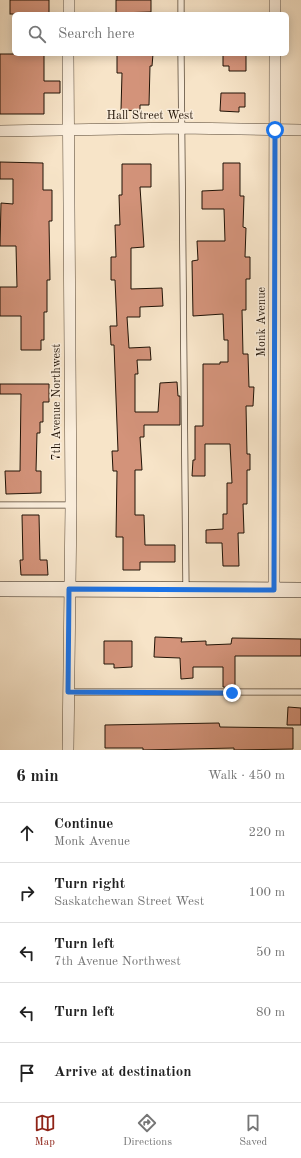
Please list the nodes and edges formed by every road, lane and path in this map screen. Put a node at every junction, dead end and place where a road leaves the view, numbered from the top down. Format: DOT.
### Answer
graph roads {
  1 [pos="69,0"];
  2 [pos="181,0"];
  3 [pos="275,0"];
  4 [pos="69,12"];
  5 [pos="181,12"];
  6 [pos="275,12"];
  7 [pos="68,56"];
  8 [pos="181,56"];
  9 [pos="275,56"];
  10 [pos="180,128"];
  11 [pos="68,130"];
  12 [pos="275,130"];
  13 [pos="301,130"];
  14 [pos="0,131"];
  15 [pos="0,505"];
  16 [pos="70,505"];
  17 [pos="0,589"];
  18 [pos="69,589"];
  19 [pos="186,589"];
  20 [pos="274,590"];
  21 [pos="301,590"];
  22 [pos="68,692"];
  23 [pos="301,692"];
  24 [pos="68,750"];
  1 -- 4 [label="street"];
  2 -- 5 [label="lane"];
  3 -- 6 [label="street"];
  7 -- 11 [label="street, 7th Avenue Northwest"];
  8 -- 10 [label="lane"];
  9 -- 12 [label="street, Monk Avenue"];
  10 -- 11 [label="street, Hall Street West"];
  10 -- 12 [label="street, Hall Street West"];
  10 -- 19 [label="lane"];
  11 -- 14 [label="street, Hall Street West"];
  11 -- 16 [label="street, 7th Avenue Northwest"];
  12 -- 13 [label="street, Hall Street West"];
  12 -- 20 [label="street, Monk Avenue"];
  15 -- 16 [label="lane"];
  16 -- 18 [label="street, 7th Avenue Northwest"];
  17 -- 18 [label="street"];
  18 -- 19 [label="street"];
  18 -- 22 [label="street, 7th Avenue Northwest"];
  19 -- 20 [label="street"];
  20 -- 21 [label="street"];
  22 -- 23 [label="lane"];
  22 -- 24 [label="street, 7th Avenue Northwest"];
}
